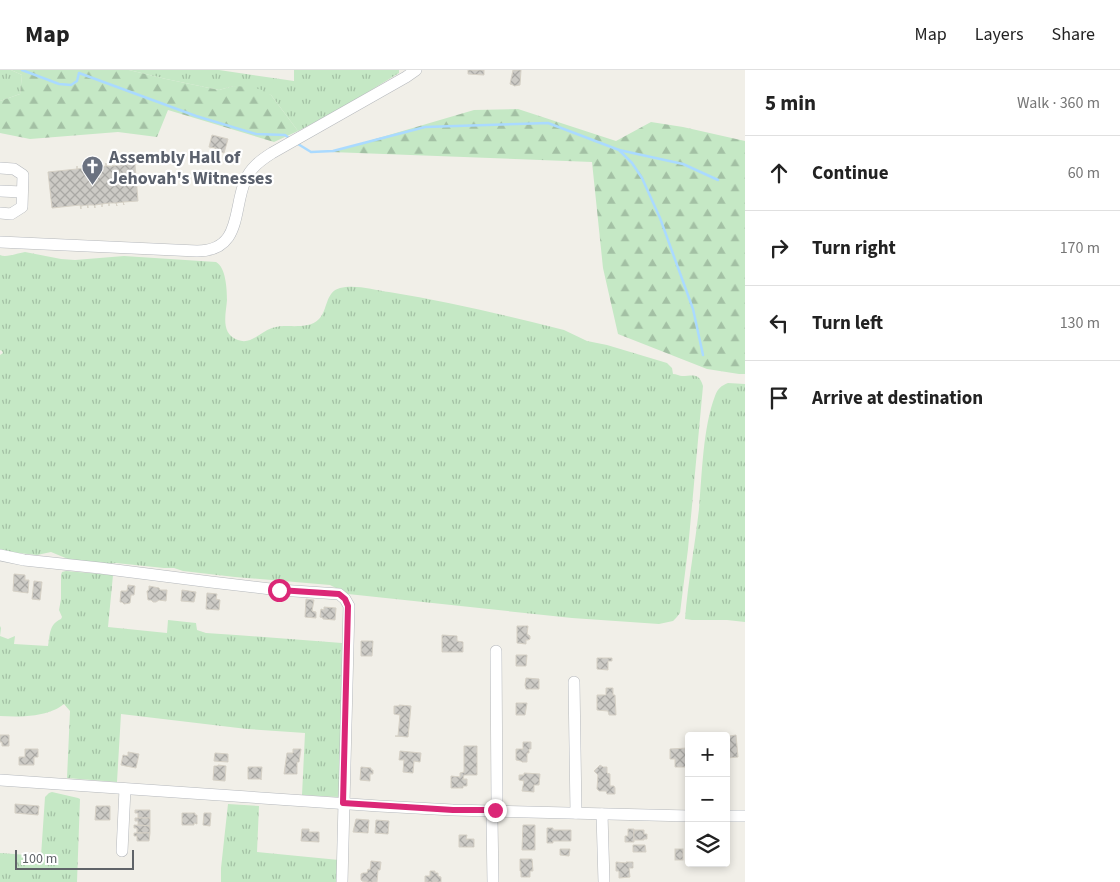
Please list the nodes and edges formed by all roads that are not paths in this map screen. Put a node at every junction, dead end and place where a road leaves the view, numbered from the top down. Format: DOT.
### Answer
graph roads {
  1 [pos="416,70"];
  2 [pos="0,168"];
  3 [pos="0,191"];
  4 [pos="22,192"];
  5 [pos="0,213"];
  6 [pos="0,242"];
  7 [pos="0,555"];
  8 [pos="496,651"];
  9 [pos="574,682"];
  10 [pos="0,780"];
  11 [pos="125,788"];
  12 [pos="343,803"];
  13 [pos="495,810"];
  14 [pos="576,813"];
  15 [pos="602,814"];
  16 [pos="685,816"];
  17 [pos="730,816"];
  18 [pos="745,816"];
  19 [pos="122,851"];
  20 [pos="342,882"];
  21 [pos="493,882"];
  22 [pos="604,882"];
  1 -- 6 [label="street"];
  2 -- 4 [label="street"];
  3 -- 4 [label="street"];
  4 -- 5 [label="street"];
  7 -- 12 [label="street"];
  8 -- 13 [label="street"];
  9 -- 14 [label="street"];
  10 -- 11 [label="street"];
  11 -- 12 [label="street"];
  11 -- 19 [label="street"];
  12 -- 13 [label="street"];
  12 -- 20 [label="street"];
  13 -- 14 [label="street"];
  13 -- 21 [label="street"];
  14 -- 15 [label="street"];
  15 -- 16 [label="street"];
  15 -- 22 [label="street"];
  17 -- 18 [label="street"];
}
